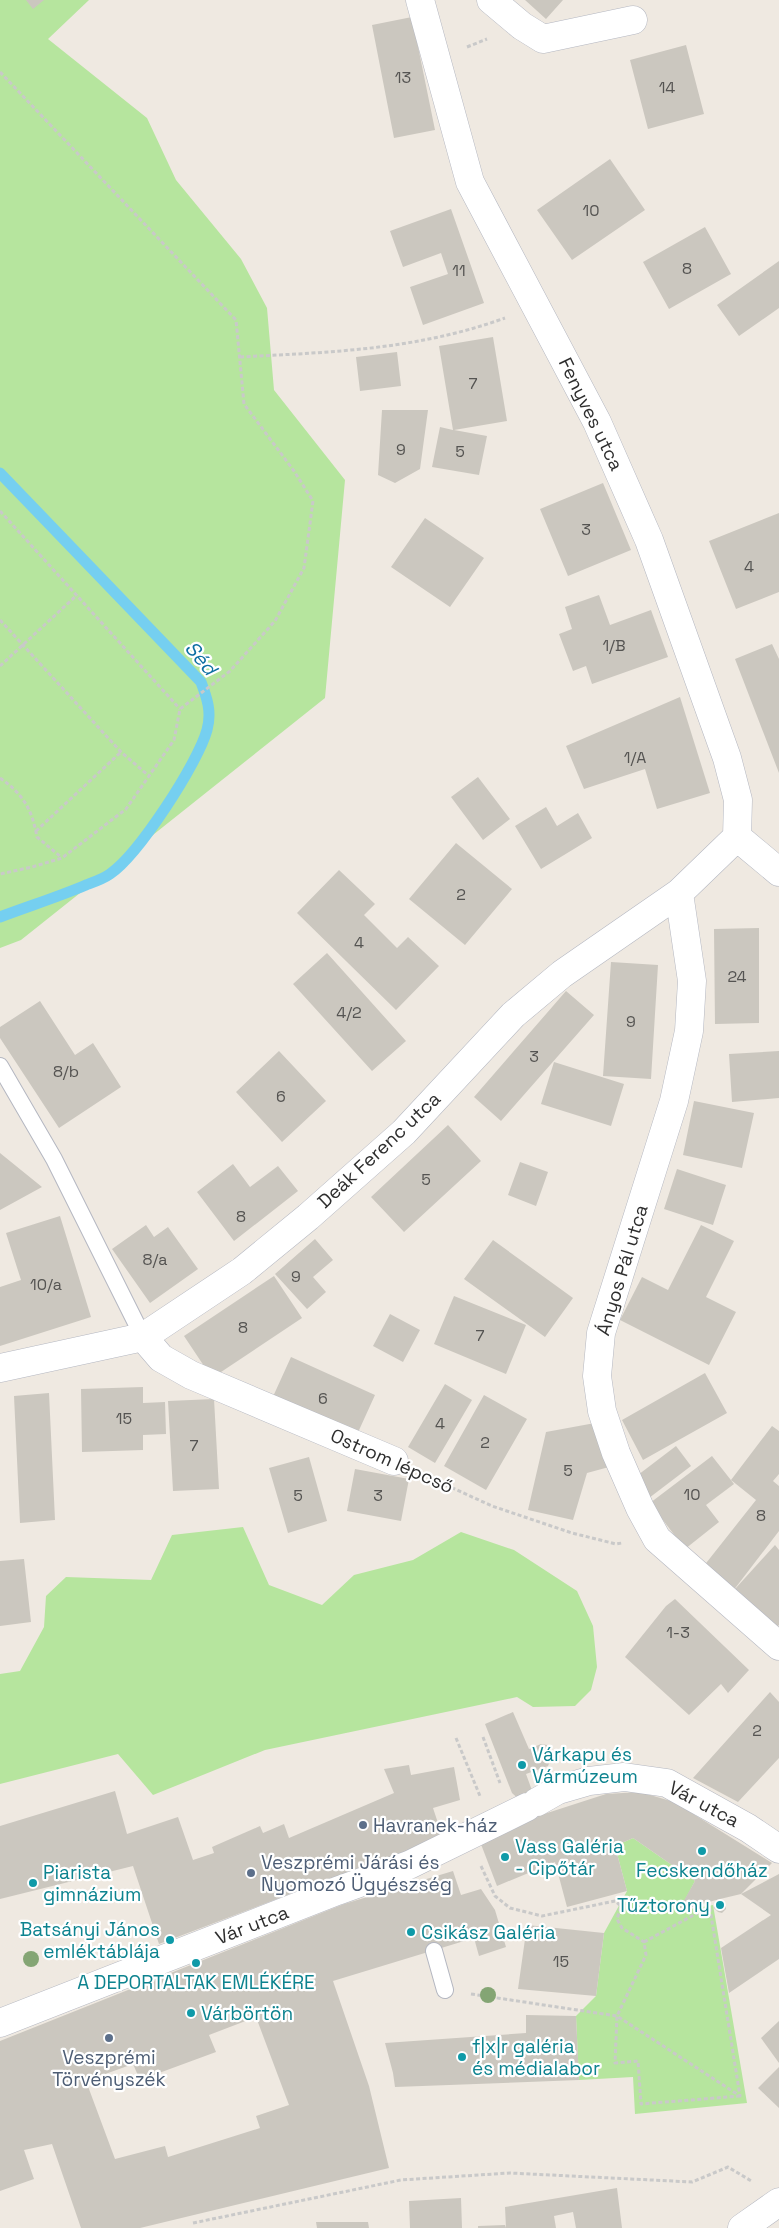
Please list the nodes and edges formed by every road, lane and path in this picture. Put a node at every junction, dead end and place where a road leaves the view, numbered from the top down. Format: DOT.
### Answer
graph roads {
  1 [pos="420,0"];
  2 [pos="491,0"];
  3 [pos="633,20"];
  4 [pos="522,26"];
  5 [pos="436,58"];
  6 [pos="0,72"];
  7 [pos="536,306"];
  8 [pos="240,357"];
  9 [pos="0,511"];
  10 [pos="77,595"];
  11 [pos="0,620"];
  12 [pos="23,645"];
  13 [pos="0,666"];
  14 [pos="180,709"];
  15 [pos="121,752"];
  16 [pos="149,776"];
  17 [pos="0,778"];
  18 [pos="36,831"];
  19 [pos="737,837"];
  20 [pos="62,858"];
  21 [pos="779,872"];
  22 [pos="0,874"];
  23 [pos="679,893"];
  24 [pos="0,1066"];
  25 [pos="143,1337"];
  26 [pos="0,1368"];
  27 [pos="394,1461"];
  28 [pos="657,1539"];
  29 [pos="779,1646"];
  30 [pos="483,1737"];
  31 [pos="456,1738"];
  32 [pos="517,1812"];
  33 [pos="779,1849"];
  34 [pos="486,1878"];
  35 [pos="644,1942"];
  36 [pos="434,1951"];
  37 [pos="445,1990"];
  38 [pos="617,2016"];
  39 [pos="0,2024"];
  40 [pos="740,2096"];
  41 [pos="692,2182"];
  42 [pos="779,2202"];
  43 [pos="192,2222"];
  44 [pos="742,2228"];
  1 -- 5 [label="street, Fenyves utca"];
  2 -- 4 [label="street"];
  3 -- 4 [label="street"];
  4 -- 5 [label="path"];
  5 -- 7 [label="street, Fenyves utca"];
  6 -- 8 [label="path"];
  7 -- 8 [label="path"];
  7 -- 19 [label="street, Fenyves utca"];
  8 -- 14 [label="path"];
  9 -- 10 [label="path"];
  10 -- 12 [label="path"];
  10 -- 14 [label="path"];
  11 -- 12 [label="path"];
  12 -- 13 [label="path"];
  12 -- 15 [label="path"];
  14 -- 16 [label="path"];
  15 -- 16 [label="path"];
  15 -- 18 [label="path"];
  16 -- 20 [label="path"];
  17 -- 18 [label="path"];
  18 -- 20 [label="path"];
  19 -- 21 [label="street"];
  19 -- 23 [label="street, Deák Ferenc utca"];
  20 -- 22 [label="path"];
  23 -- 25 [label="street, Deák Ferenc utca"];
  23 -- 28 [label="street, Ányos Pál utca"];
  24 -- 25 [label="lane"];
  25 -- 26 [label="street, Deák Ferenc utca"];
  25 -- 27 [label="street, Ostrom lépcső"];
  27 -- 28 [label="path, Ostrom lépcső"];
  28 -- 29 [label="street, Ányos Pál utca"];
  30 -- 32 [label="path"];
  31 -- 32 [label="path"];
  32 -- 33 [label="street, Vár utca"];
  32 -- 39 [label="street, Vár utca"];
  34 -- 35 [label="path"];
  35 -- 38 [label="path"];
  35 -- 40 [label="path"];
  36 -- 37 [label="lane"];
  37 -- 38 [label="path"];
  38 -- 40 [label="path"];
  38 -- 40 [label="path"];
  41 -- 43 [label="path"];
  42 -- 44 [label="street"];
}
